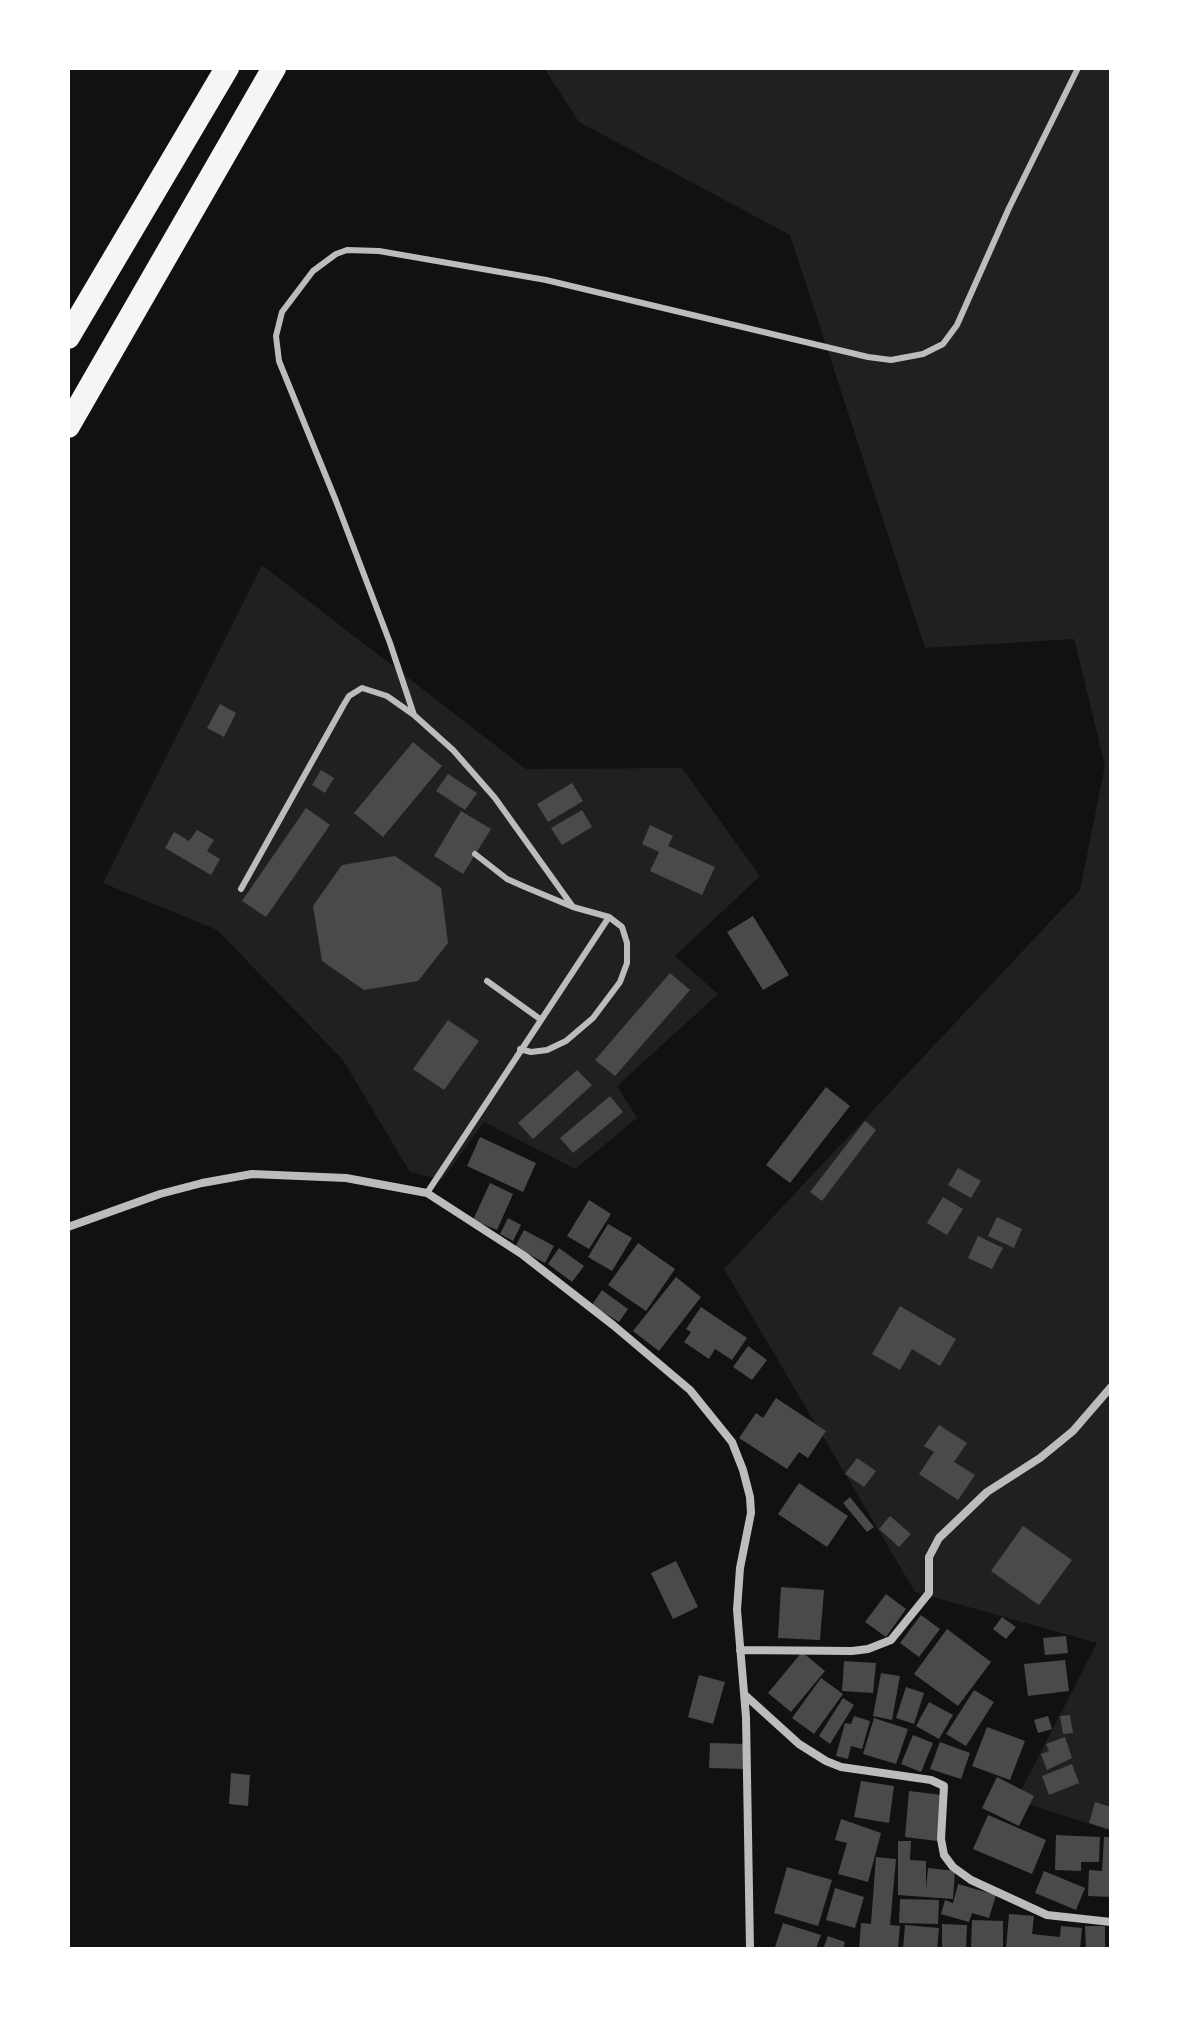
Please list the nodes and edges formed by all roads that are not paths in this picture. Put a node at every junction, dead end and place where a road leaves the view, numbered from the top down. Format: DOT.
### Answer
graph roads {
  1 [pos="227,68"];
  2 [pos="274,68"];
  3 [pos="1078,68"];
  4 [pos="68,337"];
  5 [pos="68,426"];
  6 [pos="414,715"];
  7 [pos="475,854"];
  8 [pos="241,889"];
  9 [pos="573,907"];
  10 [pos="609,917"];
  11 [pos="487,981"];
  12 [pos="540,1019"];
  13 [pos="520,1049"];
  14 [pos="427,1193"];
  15 [pos="68,1227"];
  16 [pos="1111,1387"];
  17 [pos="740,1650"];
  18 [pos="746,1696"];
  19 [pos="1111,1922"];
  20 [pos="750,1949"];
  1 -- 4 [label="highway"];
  2 -- 5 [label="highway"];
  3 -- 6 [label="lane"];
  6 -- 8 [label="lane"];
  6 -- 9 [label="lane"];
  7 -- 9 [label="lane"];
  9 -- 10 [label="lane"];
  10 -- 12 [label="lane"];
  10 -- 13 [label="lane"];
  11 -- 12 [label="lane"];
  12 -- 13 [label="lane"];
  13 -- 14 [label="lane"];
  14 -- 15 [label="street"];
  14 -- 17 [label="street"];
  16 -- 17 [label="street"];
  17 -- 18 [label="street"];
  18 -- 19 [label="street"];
  18 -- 20 [label="street"];
}
